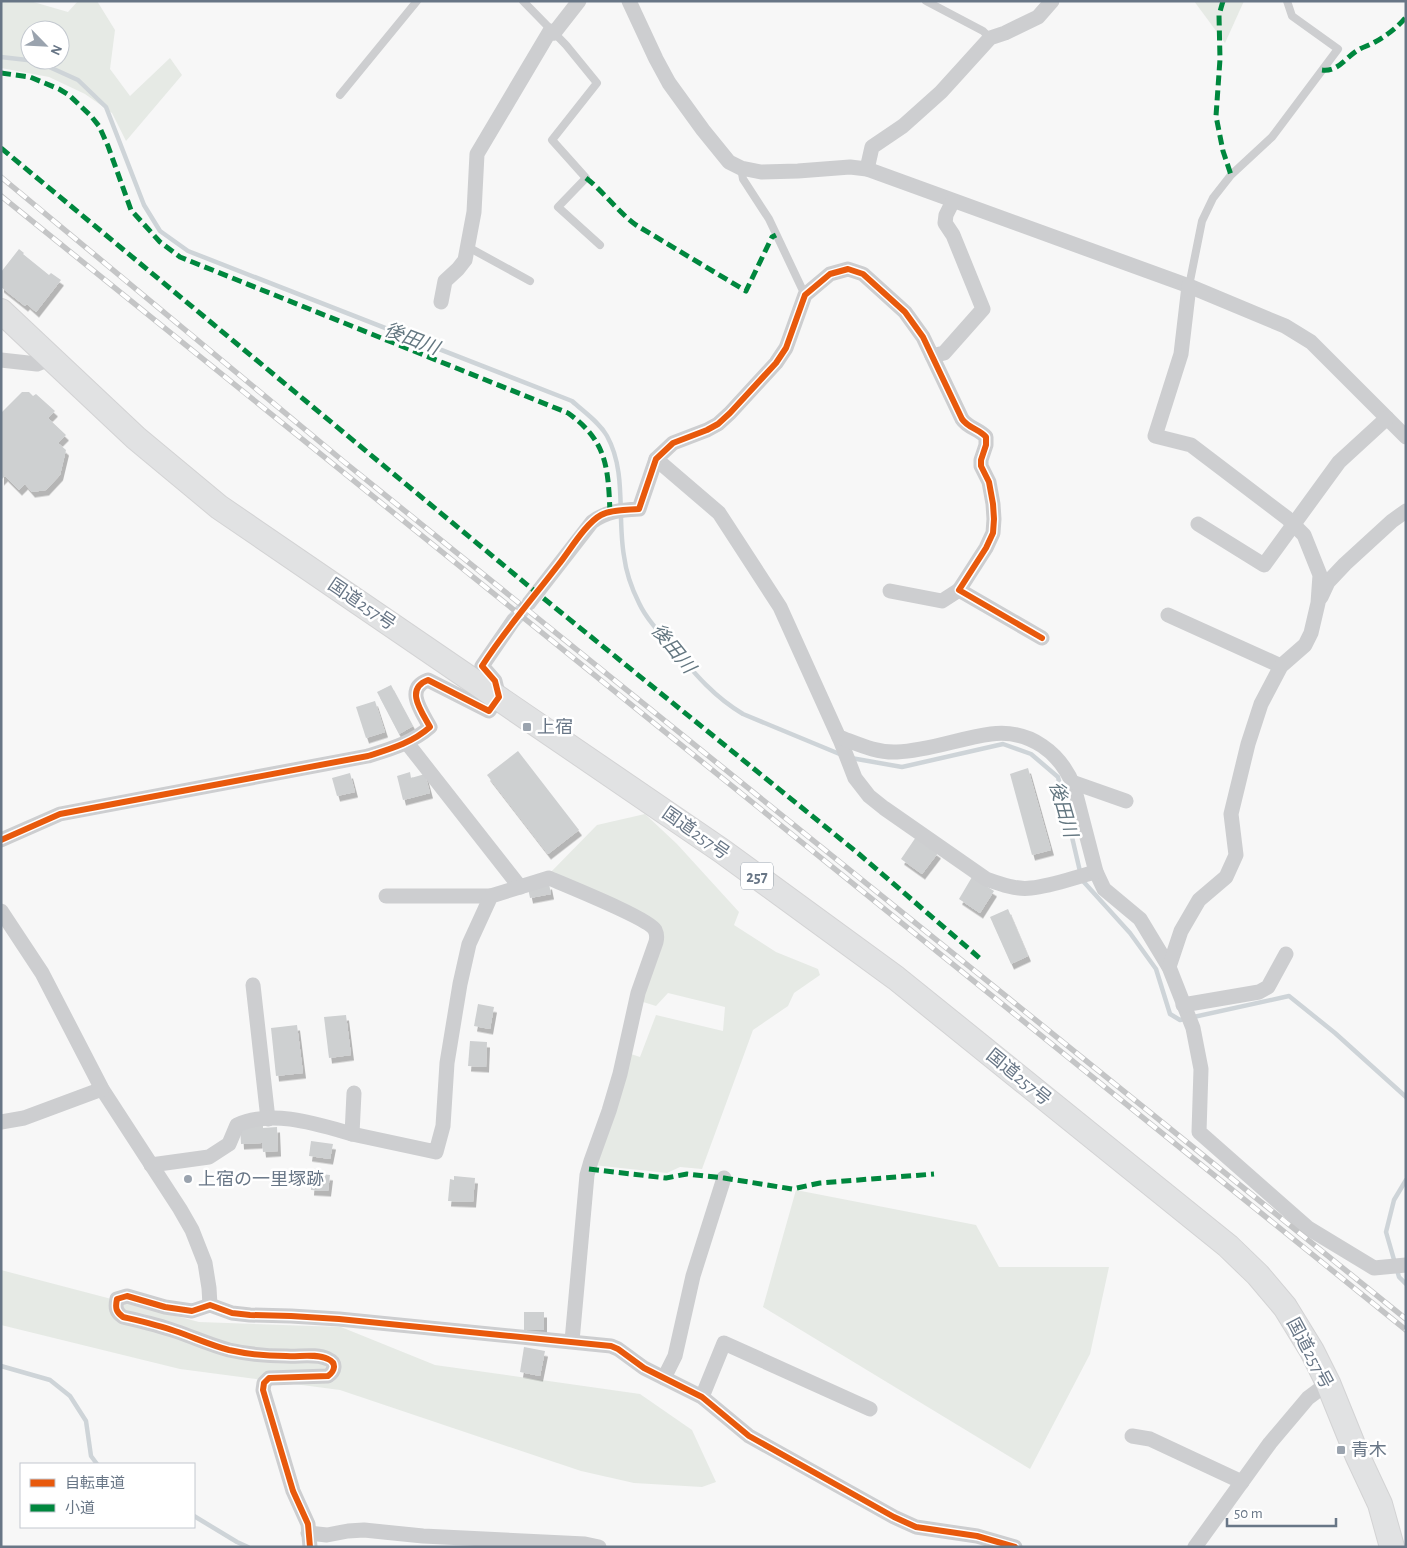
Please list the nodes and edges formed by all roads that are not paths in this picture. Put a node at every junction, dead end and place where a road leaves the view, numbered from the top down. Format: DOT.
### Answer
graph roads {
  1 [pos="417,1"];
  2 [pos="523,1"];
  3 [pos="580,1"];
  4 [pos="629,1"];
  5 [pos="926,1"];
  6 [pos="1052,1"];
  7 [pos="1287,1"];
  8 [pos="552,32"];
  9 [pos="990,38"];
  10 [pos="340,95"];
  11 [pos="741,168"];
  12 [pos="867,169"];
  13 [pos="953,200"];
  14 [pos="600,245"];
  15 [pos="468,247"];
  16 [pos="530,281"];
  17 [pos="1189,286"];
  18 [pos="805,295"];
  19 [pos="441,302"];
  20 [pos="1,311"];
  21 [pos="932,356"];
  22 [pos="52,358"];
  23 [pos="1,360"];
  24 [pos="1387,418"];
  25 [pos="1406,437"];
  26 [pos="656,459"];
  27 [pos="1406,511"];
  28 [pos="1198,524"];
  29 [pos="1294,526"];
  30 [pos="959,590"];
  31 [pos="890,591"];
  32 [pos="528,603"];
  33 [pos="1318,603"];
  34 [pos="1168,616"];
  35 [pos="513,621"];
  36 [pos="1042,638"];
  37 [pos="1281,666"];
  38 [pos="499,697"];
  39 [pos="840,740"];
  40 [pos="407,743"];
  41 [pos="1072,782"];
  42 [pos="1126,801"];
  43 [pos="1,840"];
  44 [pos="1093,872"];
  45 [pos="520,887"];
  46 [pos="386,896"];
  47 [pos="490,896"];
  48 [pos="1,911"];
  49 [pos="1286,954"];
  50 [pos="1169,967"];
  51 [pos="252,985"];
  52 [pos="1184,1007"];
  53 [pos="102,1089"];
  54 [pos="354,1093"];
  55 [pos="268,1119"];
  56 [pos="1,1122"];
  57 [pos="352,1134"];
  58 [pos="151,1164"];
  59 [pos="724,1178"];
  60 [pos="1405,1265"];
  61 [pos="210,1305"];
  62 [pos="572,1341"];
  63 [pos="664,1378"];
  64 [pos="1328,1384"];
  65 [pos="702,1397"];
  66 [pos="870,1409"];
  67 [pos="1132,1436"];
  68 [pos="1242,1482"];
  69 [pos="309,1540"];
  70 [pos="532,1544"];
  71 [pos="1406,1544"];
  72 [pos="599,1547"];
  73 [pos="1015,1547"];
  74 [pos="1195,1547"];
  75 [pos="1392,1547"];
  1 -- 10 [label="lane"];
  2 -- 8 [label="lane"];
  3 -- 8 [label="street"];
  4 -- 11 [label="street"];
  5 -- 9 [label="lane"];
  6 -- 9 [label="street"];
  7 -- 17 [label="lane"];
  8 -- 14 [label="lane"];
  8 -- 15 [label="street"];
  9 -- 12 [label="street"];
  11 -- 12 [label="street"];
  11 -- 18 [label="lane"];
  12 -- 13 [label="street"];
  13 -- 17 [label="street"];
  13 -- 21 [label="street"];
  15 -- 16 [label="lane"];
  15 -- 19 [label="street"];
  17 -- 24 [label="street"];
  17 -- 29 [label="street"];
  18 -- 21 [label="street"];
  18 -- 26 [label="street"];
  20 -- 22 [label="highway, 国道257号 / 257"];
  21 -- 30 [label="street"];
  22 -- 23 [label="street"];
  22 -- 38 [label="highway, 国道257号 / 257"];
  24 -- 25 [label="street"];
  24 -- 29 [label="street"];
  26 -- 32 [label="street"];
  26 -- 39 [label="street"];
  27 -- 33 [label="street"];
  28 -- 29 [label="street"];
  29 -- 33 [label="street"];
  30 -- 31 [label="street"];
  30 -- 36 [label="street"];
  33 -- 37 [label="street"];
  34 -- 37 [label="street"];
  35 -- 38 [label="street"];
  37 -- 50 [label="street"];
  38 -- 40 [label="street"];
  38 -- 64 [label="highway, 国道257号 / 257"];
  39 -- 41 [label="street"];
  39 -- 44 [label="street"];
  40 -- 43 [label="street"];
  40 -- 45 [label="street"];
  41 -- 42 [label="street"];
  41 -- 44 [label="street"];
  44 -- 50 [label="street"];
  45 -- 47 [label="street"];
  45 -- 62 [label="street"];
  46 -- 47 [label="street"];
  47 -- 57 [label="street"];
  48 -- 53 [label="street"];
  49 -- 52 [label="street"];
  50 -- 52 [label="street"];
  51 -- 55 [label="street"];
  52 -- 60 [label="street"];
  53 -- 56 [label="street"];
  53 -- 58 [label="street"];
  54 -- 57 [label="street"];
  55 -- 57 [label="street"];
  55 -- 58 [label="street"];
  58 -- 61 [label="street"];
  59 -- 63 [label="street"];
  61 -- 62 [label="street"];
  61 -- 69 [label="street"];
  62 -- 63 [label="street"];
  63 -- 65 [label="street"];
  64 -- 68 [label="street"];
  64 -- 75 [label="highway, 国道257号 / 257"];
  65 -- 66 [label="street"];
  65 -- 73 [label="street"];
  67 -- 68 [label="street"];
  68 -- 74 [label="street"];
  69 -- 70 [label="street"];
  70 -- 72 [label="street"];
  71 -- 75 [label="highway, 国道257号 / 257"];
}
